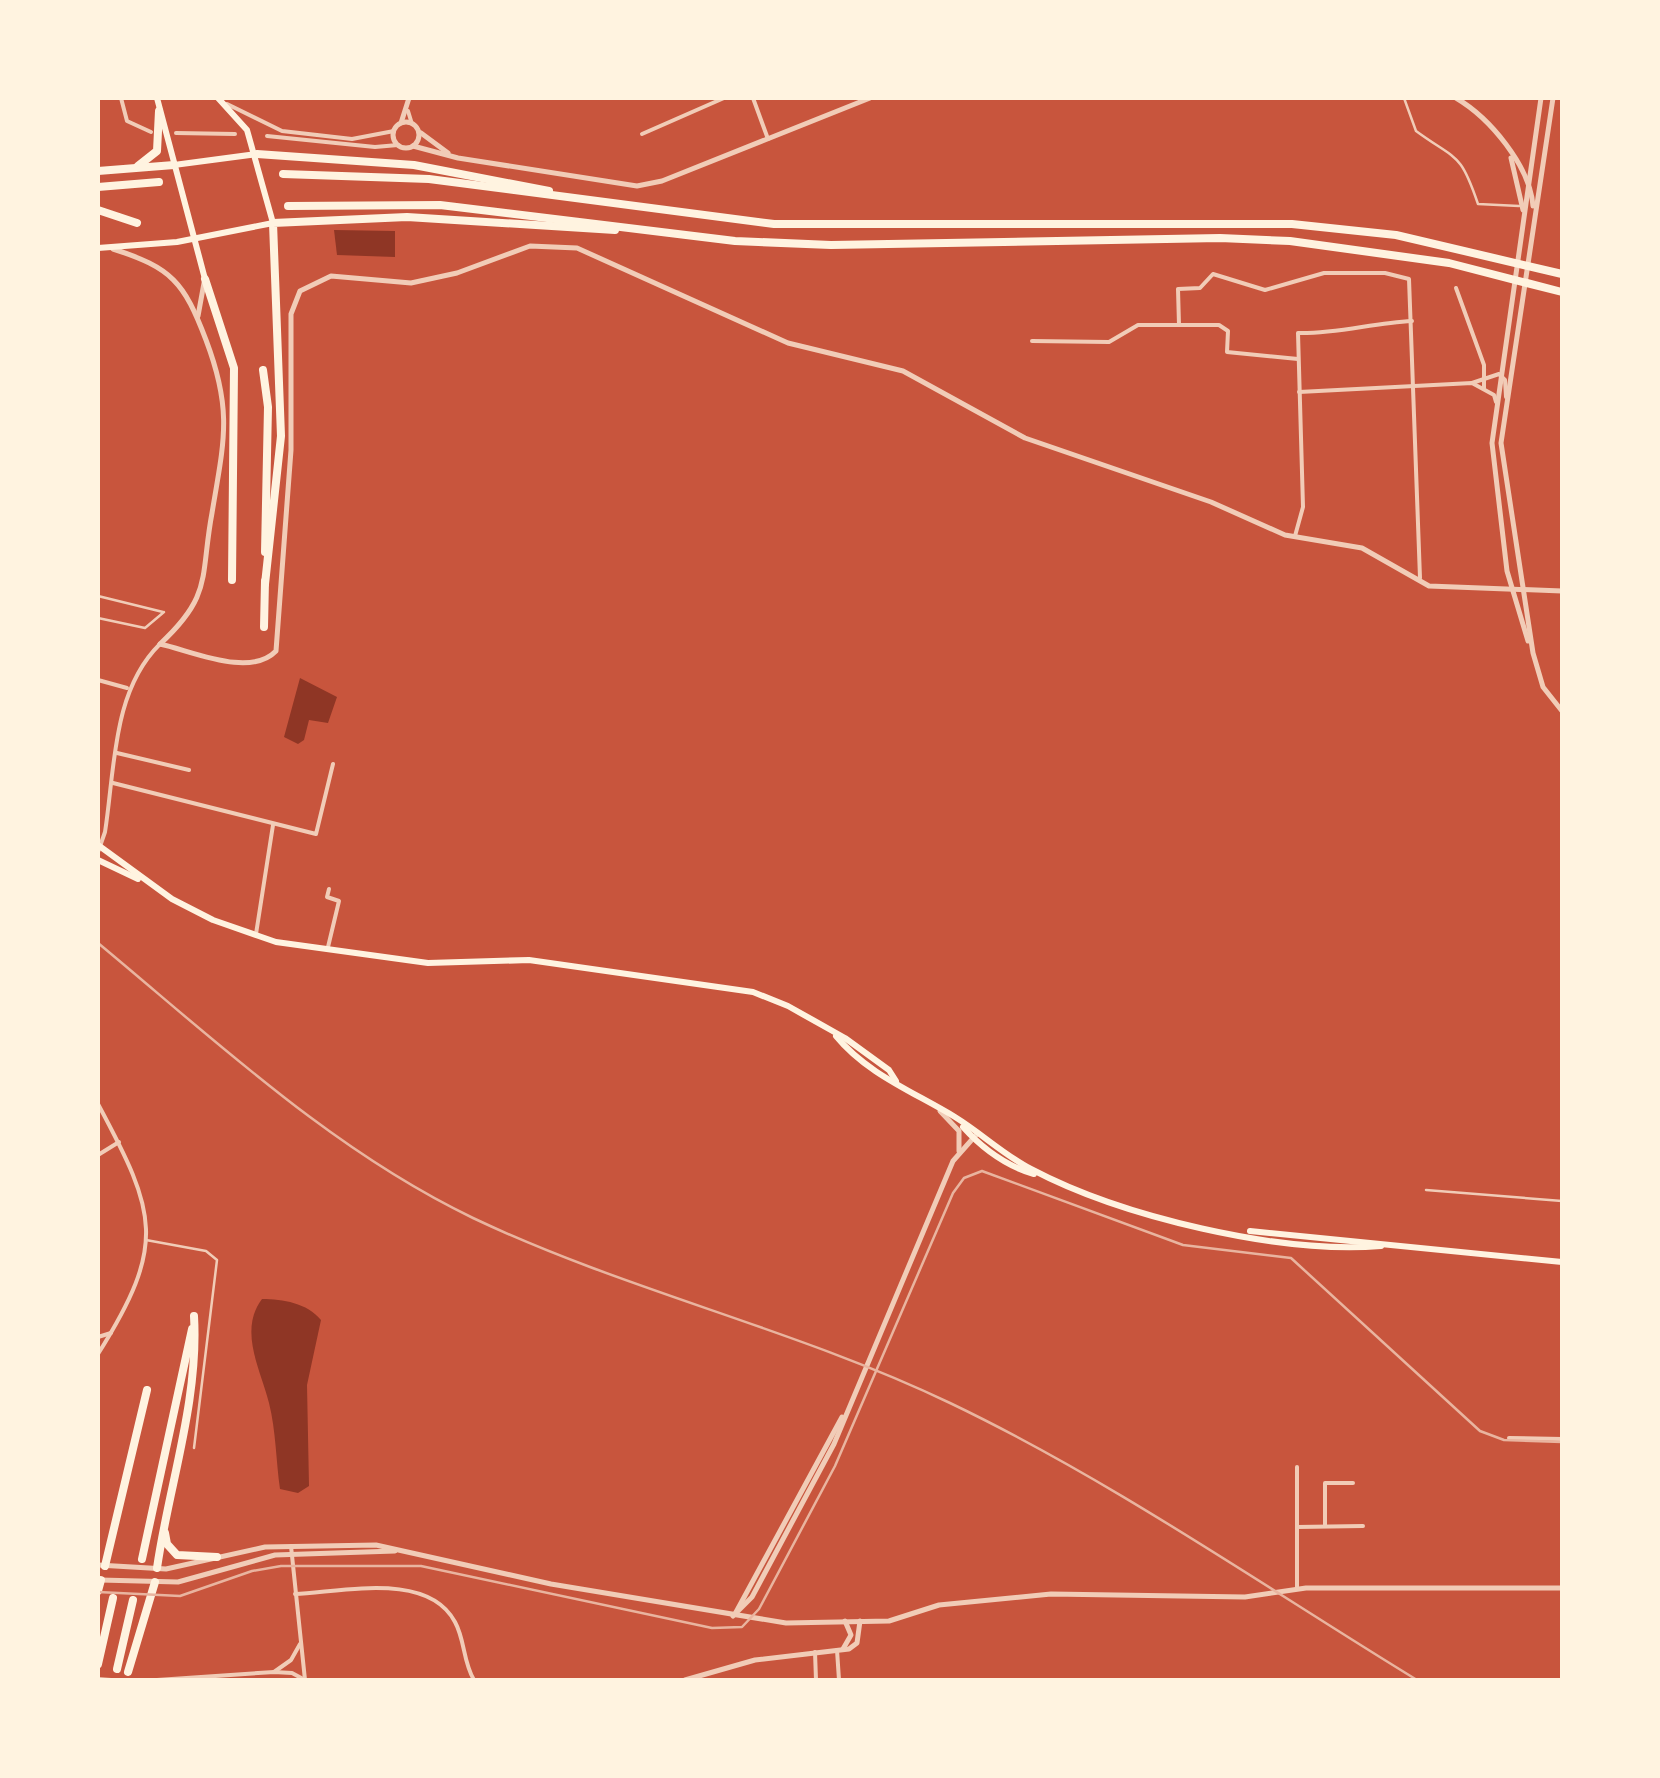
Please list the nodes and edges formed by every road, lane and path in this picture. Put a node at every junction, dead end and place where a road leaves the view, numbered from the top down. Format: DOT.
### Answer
graph roads {
  1 [pos="121,98"];
  2 [pos="157,98"];
  3 [pos="218,98"];
  4 [pos="409,98"];
  5 [pos="724,98"];
  6 [pos="753,98"];
  7 [pos="870,98"];
  8 [pos="1404,98"];
  9 [pos="1456,98"];
  10 [pos="1540,98"];
  11 [pos="1554,98"];
  12 [pos="227,104"];
  13 [pos="160,111"];
  14 [pos="408,112"];
  15 [pos="400,123"];
  16 [pos="412,124"];
  17 [pos="418,130"];
  18 [pos="394,131"];
  19 [pos="151,132"];
  20 [pos="176,133"];
  21 [pos="235,134"];
  22 [pos="642,134"];
  23 [pos="267,136"];
  24 [pos="768,139"];
  25 [pos="398,145"];
  26 [pos="414,146"];
  27 [pos="257,154"];
  28 [pos="450,155"];
  29 [pos="1510,155"];
  30 [pos="174,165"];
  31 [pos="131,168"];
  32 [pos="98,171"];
  33 [pos="284,174"];
  34 [pos="1529,181"];
  35 [pos="159,182"];
  36 [pos="98,187"];
  37 [pos="288,206"];
  38 [pos="617,206"];
  39 [pos="1522,206"];
  40 [pos="98,210"];
  41 [pos="1524,214"];
  42 [pos="1534,214"];
  43 [pos="137,223"];
  44 [pos="273,223"];
  45 [pos="682,234"];
  46 [pos="192,239"];
  47 [pos="98,248"];
  48 [pos="112,248"];
  49 [pos="1562,274"];
  50 [pos="205,279"];
  51 [pos="1456,288"];
  52 [pos="1562,292"];
  53 [pos="198,319"];
  54 [pos="1412,321"];
  55 [pos="1179,325"];
  56 [pos="1032,341"];
  57 [pos="1298,359"];
  58 [pos="263,370"];
  59 [pos="1499,374"];
  60 [pos="1484,376"];
  61 [pos="1472,384"];
  62 [pos="1414,387"];
  63 [pos="1484,388"];
  64 [pos="1299,392"];
  65 [pos="1496,402"];
  66 [pos="1506,402"];
  67 [pos="1504,479"];
  68 [pos="1495,481"];
  69 [pos="1294,538"];
  70 [pos="232,580"];
  71 [pos="1420,582"];
  72 [pos="265,584"];
  73 [pos="1511,591"];
  74 [pos="1522,591"];
  75 [pos="1562,591"];
  76 [pos="98,596"];
  77 [pos="98,618"];
  78 [pos="264,626"];
  79 [pos="160,644"];
  80 [pos="1533,653"];
  81 [pos="98,680"];
  82 [pos="127,688"];
  83 [pos="1562,711"];
  84 [pos="117,753"];
  85 [pos="332,764"];
  86 [pos="189,770"];
  87 [pos="113,782"];
  88 [pos="273,825"];
  89 [pos="99,848"];
  90 [pos="98,860"];
  91 [pos="148,884"];
  92 [pos="329,889"];
  93 [pos="331,927"];
  94 [pos="340,928"];
  95 [pos="255,936"];
  96 [pos="327,952"];
  97 [pos="98,1104"];
  98 [pos="938,1108"];
  99 [pos="975,1136"];
  100 [pos="119,1142"];
  101 [pos="98,1154"];
  102 [pos="958,1154"];
  103 [pos="1426,1190"];
  104 [pos="1562,1201"];
  105 [pos="146,1240"];
  106 [pos="1562,1262"];
  107 [pos="111,1333"];
  108 [pos="98,1337"];
  109 [pos="98,1354"];
  110 [pos="147,1390"];
  111 [pos="1509,1438"];
  112 [pos="1562,1439"];
  113 [pos="194,1448"];
  114 [pos="1297,1466"];
  115 [pos="1353,1483"];
  116 [pos="165,1524"];
  117 [pos="1298,1526"];
  118 [pos="1325,1526"];
  119 [pos="1363,1526"];
  120 [pos="292,1549"];
  121 [pos="216,1556"];
  122 [pos="142,1559"];
  123 [pos="101,1566"];
  124 [pos="157,1568"];
  125 [pos="99,1580"];
  126 [pos="154,1582"];
  127 [pos="1562,1588"];
  128 [pos="1297,1589"];
  129 [pos="98,1590"];
  130 [pos="295,1594"];
  131 [pos="113,1598"];
  132 [pos="133,1600"];
  133 [pos="734,1616"];
  134 [pos="860,1621"];
  135 [pos="845,1622"];
  136 [pos="300,1644"];
  137 [pos="839,1650"];
  138 [pos="814,1652"];
  139 [pos="98,1664"];
  140 [pos="117,1668"];
  141 [pos="128,1672"];
  142 [pos="274,1672"];
  143 [pos="98,1680"];
  144 [pos="111,1680"];
  145 [pos="156,1680"];
  146 [pos="305,1680"];
  147 [pos="474,1680"];
  148 [pos="685,1680"];
  149 [pos="816,1680"];
  150 [pos="839,1680"];
  1 -- 19 [label="street"];
  2 -- 13 [label="main road"];
  3 -- 12 [label="main road"];
  4 -- 14 [label="street"];
  5 -- 22 [label="street"];
  6 -- 24 [label="street"];
  7 -- 24 [label="street"];
  8 -- 39 [label="lane"];
  9 -- 29 [label="street"];
  10 -- 34 [label="street"];
  11 -- 42 [label="street"];
  12 -- 18 [label="street"];
  12 -- 27 [label="main road"];
  13 -- 30 [label="main road"];
  13 -- 31 [label="highway"];
  14 -- 15 [label="street"];
  14 -- 16 [label="street"];
  15 -- 16 [label="street"];
  15 -- 18 [label="street"];
  16 -- 17 [label="street"];
  17 -- 26 [label="street"];
  17 -- 28 [label="street"];
  18 -- 25 [label="street"];
  20 -- 21 [label="street"];
  23 -- 25 [label="street"];
  24 -- 28 [label="street"];
  25 -- 26 [label="street"];
  26 -- 28 [label="street"];
  27 -- 30 [label="main road"];
  27 -- 38 [label="highway"];
  27 -- 44 [label="main road"];
  29 -- 34 [label="street"];
  29 -- 39 [label="street"];
  30 -- 31 [label="highway"];
  30 -- 46 [label="main road"];
  31 -- 32 [label="highway"];
  33 -- 38 [label="highway"];
  34 -- 41 [label="street"];
  34 -- 42 [label="street"];
  35 -- 36 [label="highway"];
  37 -- 45 [label="highway"];
  38 -- 49 [label="highway"];
  39 -- 41 [label="street"];
  40 -- 43 [label="highway"];
  41 -- 59 [label="street"];
  42 -- 66 [label="street"];
  44 -- 45 [label="highway"];
  44 -- 46 [label="main road"];
  44 -- 72 [label="highway"];
  45 -- 52 [label="highway"];
  46 -- 48 [label="main road"];
  46 -- 50 [label="main road"];
  47 -- 48 [label="main road"];
  48 -- 53 [label="street"];
  50 -- 53 [label="street"];
  50 -- 70 [label="highway"];
  51 -- 60 [label="street"];
  53 -- 79 [label="street"];
  54 -- 55 [label="street"];
  54 -- 57 [label="street"];
  54 -- 62 [label="street"];
  55 -- 56 [label="street"];
  55 -- 57 [label="street"];
  57 -- 64 [label="street"];
  58 -- 72 [label="highway"];
  59 -- 60 [label="street"];
  59 -- 65 [label="street"];
  59 -- 66 [label="street"];
  60 -- 61 [label="street"];
  60 -- 63 [label="street"];
  61 -- 62 [label="street"];
  61 -- 63 [label="street"];
  62 -- 64 [label="street"];
  62 -- 71 [label="street"];
  63 -- 65 [label="street"];
  64 -- 69 [label="street"];
  65 -- 68 [label="street"];
  66 -- 67 [label="street"];
  67 -- 68 [label="street"];
  67 -- 74 [label="street"];
  68 -- 73 [label="street"];
  69 -- 71 [label="street"];
  69 -- 79 [label="street"];
  71 -- 73 [label="street"];
  72 -- 78 [label="highway"];
  73 -- 74 [label="street"];
  73 -- 80 [label="street"];
  74 -- 75 [label="street"];
  74 -- 80 [label="street"];
  76 -- 77 [label="lane"];
  79 -- 82 [label="street"];
  80 -- 83 [label="street"];
  81 -- 82 [label="street"];
  82 -- 84 [label="street"];
  84 -- 86 [label="street"];
  84 -- 87 [label="street"];
  85 -- 88 [label="street"];
  87 -- 88 [label="street"];
  87 -- 89 [label="street"];
  88 -- 95 [label="street"];
  89 -- 91 [label="main road"];
  90 -- 91 [label="main road"];
  91 -- 95 [label="main road"];
  92 -- 93 [label="street"];
  93 -- 94 [label="street"];
  93 -- 96 [label="street"];
  95 -- 96 [label="main road"];
  96 -- 98 [label="main road"];
  97 -- 100 [label="street"];
  98 -- 99 [label="main road"];
  98 -- 102 [label="street"];
  99 -- 102 [label="street"];
  99 -- 106 [label="main road"];
  100 -- 101 [label="street"];
  100 -- 105 [label="street"];
  102 -- 133 [label="street"];
  103 -- 104 [label="lane"];
  105 -- 107 [label="street"];
  105 -- 113 [label="lane"];
  107 -- 108 [label="street"];
  107 -- 109 [label="street"];
  110 -- 123 [label="highway"];
  111 -- 112 [label="street"];
  114 -- 117 [label="street"];
  115 -- 118 [label="street"];
  116 -- 121 [label="highway"];
  116 -- 122 [label="highway"];
  116 -- 124 [label="highway"];
  117 -- 118 [label="street"];
  117 -- 128 [label="street"];
  118 -- 119 [label="street"];
  120 -- 121 [label="street"];
  120 -- 126 [label="street"];
  120 -- 130 [label="street"];
  120 -- 133 [label="street"];
  121 -- 124 [label="street"];
  123 -- 124 [label="street"];
  123 -- 125 [label="street"];
  124 -- 126 [label="street"];
  125 -- 126 [label="street"];
  125 -- 129 [label="highway"];
  126 -- 141 [label="highway"];
  127 -- 128 [label="street"];
  128 -- 134 [label="street"];
  130 -- 136 [label="street"];
  130 -- 147 [label="street"];
  131 -- 139 [label="highway"];
  132 -- 140 [label="highway"];
  133 -- 135 [label="street"];
  134 -- 135 [label="street"];
  134 -- 137 [label="street"];
  135 -- 137 [label="street"];
  136 -- 142 [label="street"];
  136 -- 146 [label="street"];
  137 -- 138 [label="street"];
  137 -- 150 [label="street"];
  138 -- 148 [label="street"];
  138 -- 149 [label="street"];
  142 -- 145 [label="street"];
  142 -- 146 [label="street"];
  143 -- 144 [label="street"];
}
